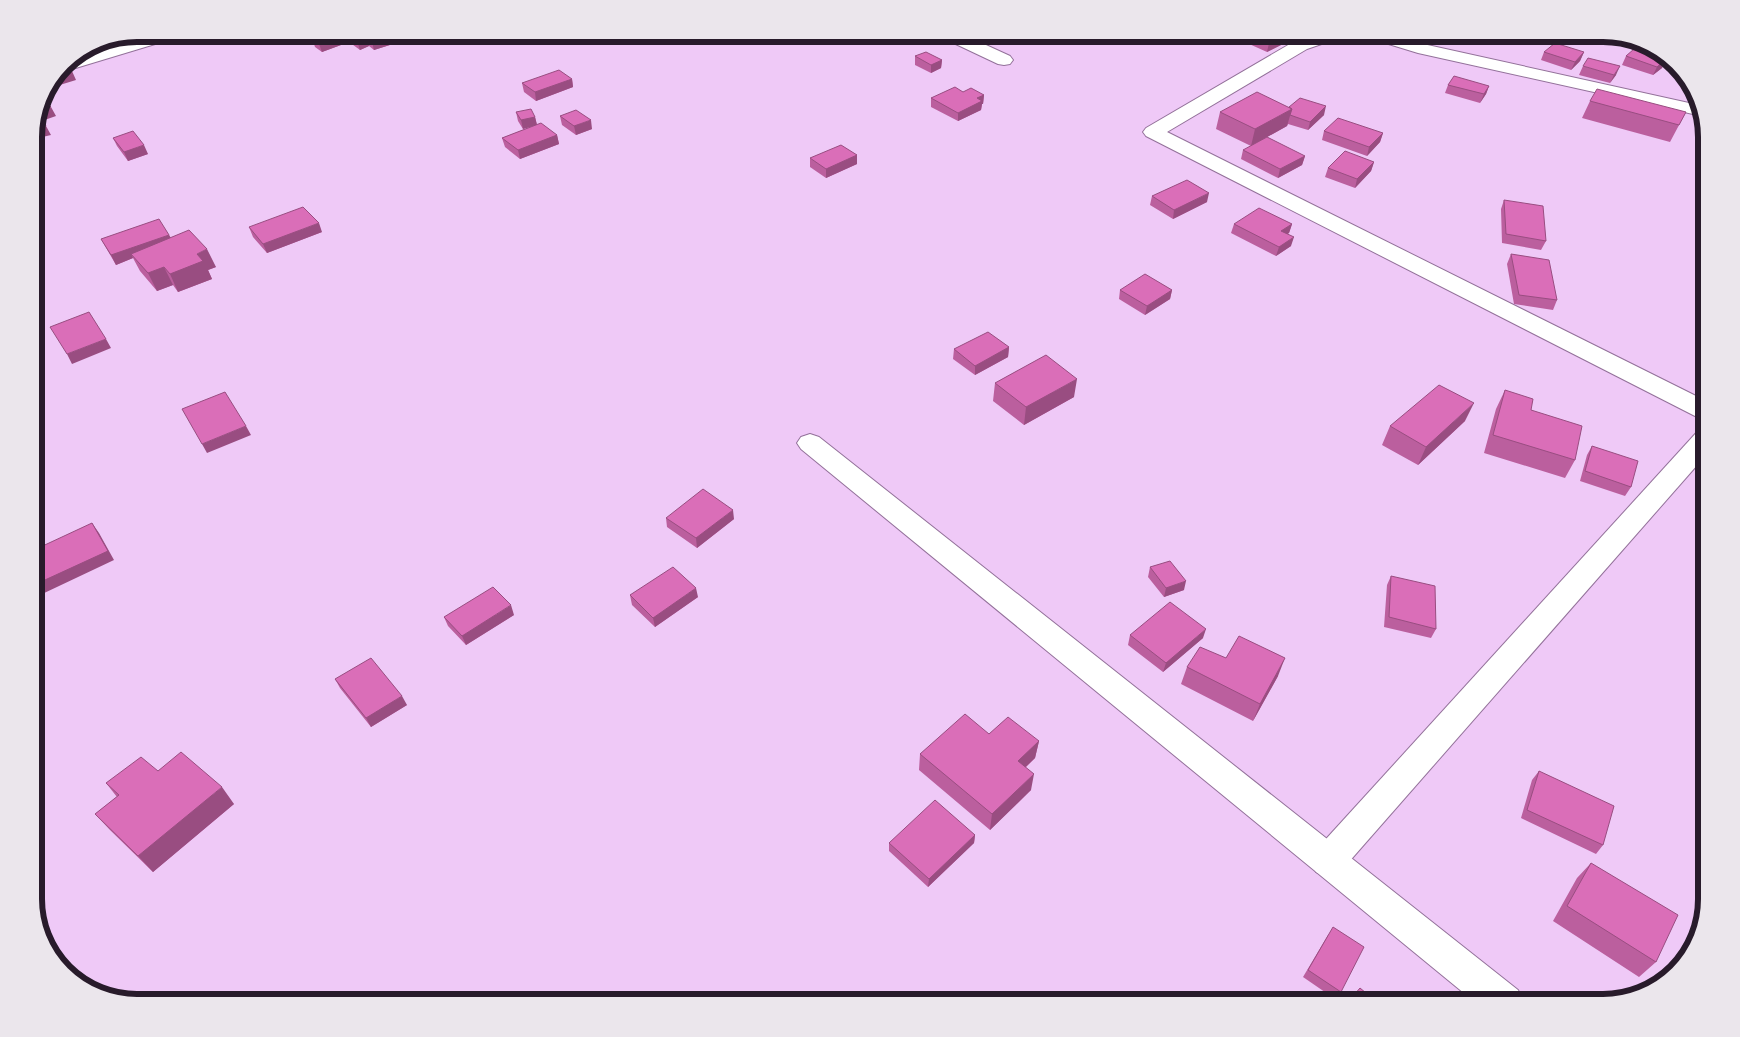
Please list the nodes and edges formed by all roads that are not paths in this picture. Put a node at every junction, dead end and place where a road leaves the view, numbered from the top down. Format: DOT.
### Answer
graph roads {
  1 [pos="967,42"];
  2 [pos="1307,42"];
  3 [pos="1400,42"];
  4 [pos="139,43"];
  5 [pos="83,60"];
  6 [pos="1004,60"];
  7 [pos="1693,109"];
  8 [pos="1697,407"];
  9 [pos="810,443"];
  10 [pos="1697,448"];
  11 [pos="1328,861"];
  12 [pos="1494,994"];
  1 -- 6 [label="street"];
  2 -- 8 [label="street"];
  3 -- 7 [label="street"];
  4 -- 5 [label="street"];
  9 -- 11 [label="street"];
  10 -- 11 [label="street"];
  11 -- 12 [label="street"];
}
